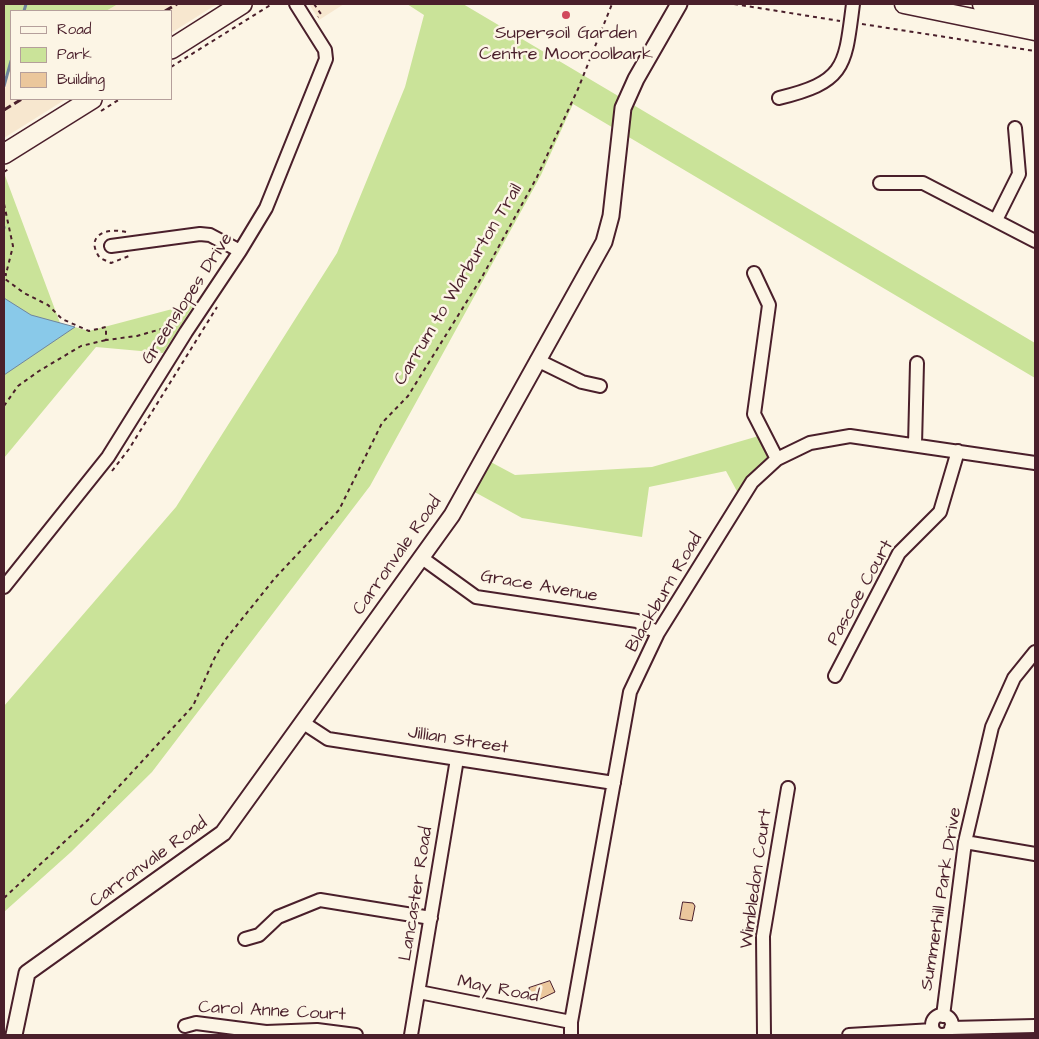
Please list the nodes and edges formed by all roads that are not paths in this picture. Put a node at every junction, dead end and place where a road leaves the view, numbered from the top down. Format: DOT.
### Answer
graph roads {
  1 [pos="242,4"];
  2 [pos="296,4"];
  3 [pos="679,4"];
  4 [pos="853,4"];
  5 [pos="904,4"];
  6 [pos="982,4"];
  7 [pos="1001,4"];
  8 [pos="1035,7"];
  9 [pos="1035,13"];
  10 [pos="1035,31"];
  11 [pos="172,47"];
  12 [pos="779,98"];
  13 [pos="90,100"];
  14 [pos="1015,128"];
  15 [pos="4,154"];
  16 [pos="880,183"];
  17 [pos="996,220"];
  18 [pos="1035,241"];
  19 [pos="111,246"];
  20 [pos="240,251"];
  21 [pos="754,273"];
  22 [pos="536,360"];
  23 [pos="917,363"];
  24 [pos="600,386"];
  25 [pos="915,445"];
  26 [pos="958,451"];
  27 [pos="777,459"];
  28 [pos="1035,463"];
  29 [pos="422,558"];
  30 [pos="4,587"];
  31 [pos="658,633"];
  32 [pos="1035,652"];
  33 [pos="835,676"];
  34 [pos="302,722"];
  35 [pos="457,759"];
  36 [pos="614,783"];
  37 [pos="788,788"];
  38 [pos="965,842"];
  39 [pos="1035,854"];
  40 [pos="431,918"];
  41 [pos="245,940"];
  42 [pos="418,992"];
  43 [pos="943,1016"];
  44 [pos="571,1022"];
  45 [pos="185,1026"];
  46 [pos="1035,1026"];
  47 [pos="951,1028"];
  48 [pos="933,1030"];
  49 [pos="14,1035"];
  50 [pos="356,1035"];
  51 [pos="411,1035"];
  52 [pos="565,1035"];
  53 [pos="571,1035"];
  54 [pos="764,1035"];
  55 [pos="850,1035"];
  1 -- 11 [label="main road"];
  2 -- 20 [label="street, Greenslopes Drive"];
  3 -- 22 [label="street, Carronvale Road"];
  4 -- 12 [label="street"];
  5 -- 10 [label="main road"];
  6 -- 9 [label="main road"];
  7 -- 8 [label="street"];
  13 -- 15 [label="main road"];
  14 -- 17 [label="street"];
  16 -- 17 [label="street"];
  17 -- 18 [label="street"];
  19 -- 20 [label="street"];
  20 -- 30 [label="street, Greenslopes Drive"];
  21 -- 27 [label="street"];
  22 -- 24 [label="street"];
  22 -- 29 [label="street, Carronvale Road"];
  23 -- 25 [label="street"];
  25 -- 26 [label="street, Blackburn Road"];
  25 -- 27 [label="street, Blackburn Road"];
  26 -- 28 [label="street, Blackburn Road"];
  26 -- 33 [label="street, Pascoe Court"];
  27 -- 31 [label="street, Blackburn Road"];
  29 -- 31 [label="street, Grace Avenue"];
  29 -- 34 [label="street, Carronvale Road"];
  31 -- 36 [label="street, Blackburn Road"];
  32 -- 38 [label="street, Summerhill Park Drive"];
  34 -- 35 [label="street, Jillian Street"];
  34 -- 49 [label="street, Carronvale Road"];
  35 -- 36 [label="street, Jillian Street"];
  35 -- 40 [label="street, Lancaster Road"];
  36 -- 44 [label="street, Blackburn Road"];
  37 -- 54 [label="street, Wimbledon Court"];
  38 -- 39 [label="street"];
  38 -- 43 [label="street, Summerhill Park Drive"];
  40 -- 41 [label="street"];
  40 -- 42 [label="street, Lancaster Road"];
  42 -- 44 [label="street, May Road"];
  42 -- 51 [label="street, Lancaster Road"];
  43 -- 47 [label="street"];
  43 -- 48 [label="street"];
  44 -- 52 [label="street, Blackburn Road"];
  44 -- 53 [label="street, Blackburn Road"];
  45 -- 50 [label="street, Carol Anne Court"];
  46 -- 47 [label="street"];
  47 -- 48 [label="street"];
  48 -- 55 [label="street"];
}
